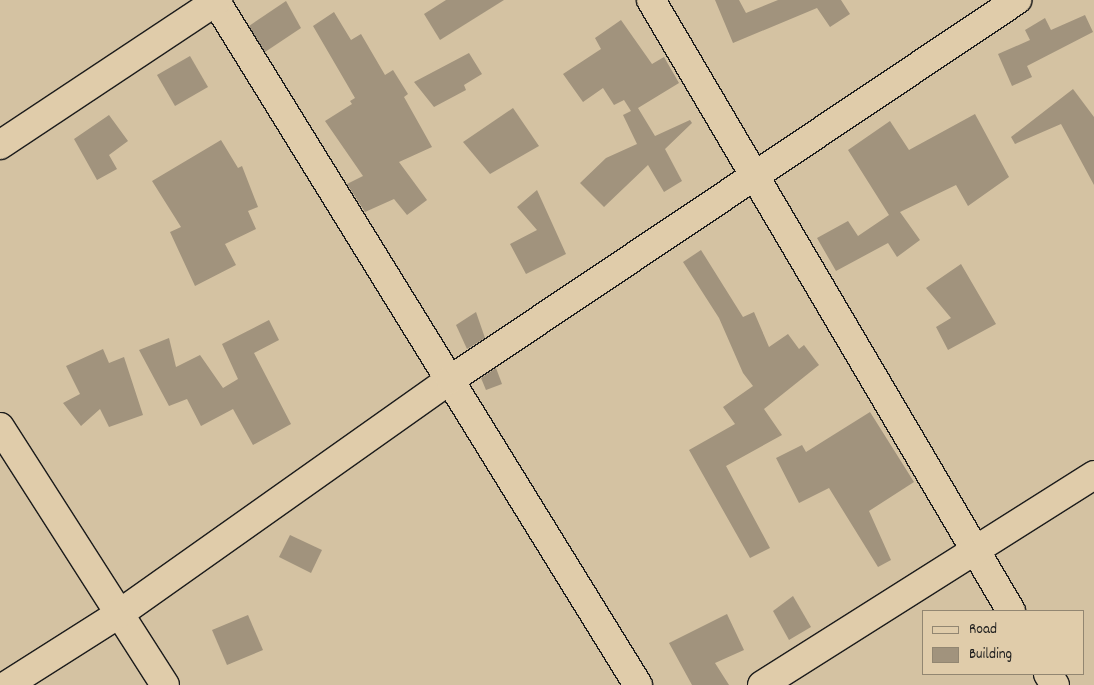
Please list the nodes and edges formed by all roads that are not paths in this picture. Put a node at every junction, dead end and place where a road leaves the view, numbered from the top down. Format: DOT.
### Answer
graph roads {
  1 [pos="651,0"];
  2 [pos="1017,0"];
  3 [pos="216,1"];
  4 [pos="0,145"];
  5 [pos="756,178"];
  6 [pos="450,380"];
  7 [pos="0,427"];
  8 [pos="1094,475"];
  9 [pos="975,549"];
  10 [pos="1010,610"];
  11 [pos="119,614"];
  12 [pos="7,685"];
  13 [pos="165,685"];
  14 [pos="638,685"];
  15 [pos="762,685"];
  1 -- 5 [label="street"];
  2 -- 5 [label="street"];
  3 -- 4 [label="street"];
  3 -- 6 [label="street"];
  5 -- 6 [label="street"];
  5 -- 9 [label="street"];
  6 -- 11 [label="street"];
  6 -- 14 [label="street"];
  7 -- 11 [label="street"];
  8 -- 9 [label="street"];
  9 -- 10 [label="street"];
  9 -- 15 [label="street"];
  11 -- 12 [label="street"];
  11 -- 13 [label="street"];
}
